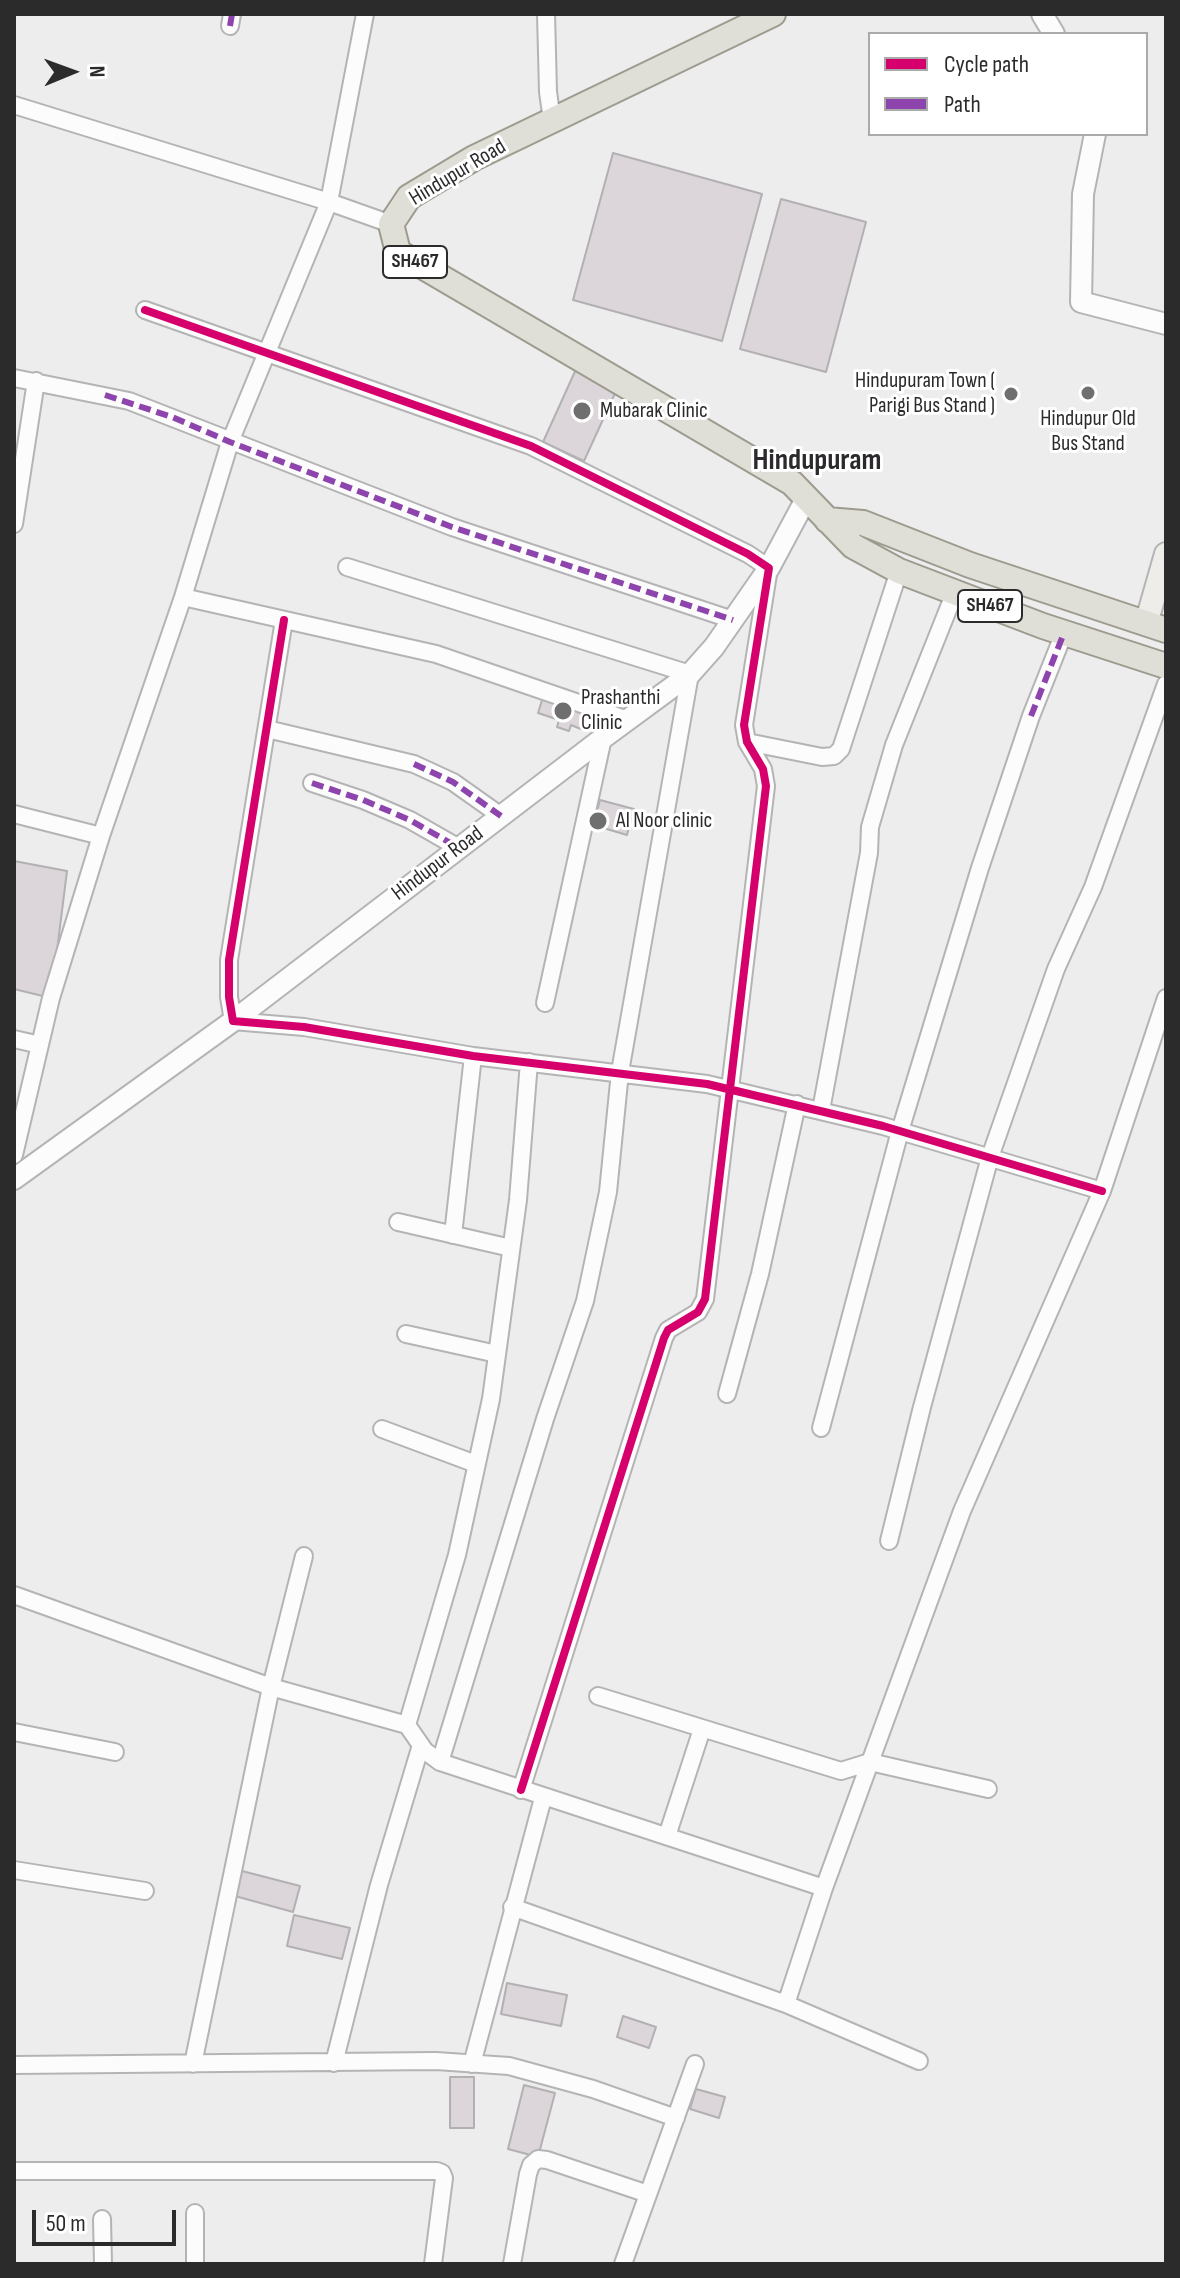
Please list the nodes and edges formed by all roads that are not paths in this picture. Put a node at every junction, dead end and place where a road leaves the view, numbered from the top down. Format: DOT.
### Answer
graph roads {
  1 [pos="365,14"];
  2 [pos="546,14"];
  3 [pos="773,14"];
  4 [pos="1042,14"];
  5 [pos="1053,32"];
  6 [pos="14,105"];
  7 [pos="552,120"];
  8 [pos="1095,136"];
  9 [pos="329,202"];
  10 [pos="391,224"];
  11 [pos="145,310"];
  12 [pos="1166,324"];
  13 [pos="267,351"];
  14 [pos="14,378"];
  15 [pos="36,381"];
  16 [pos="230,442"];
  17 [pos="17,492"];
  18 [pos="807,497"];
  19 [pos="827,520"];
  20 [pos="14,524"];
  21 [pos="1166,554"];
  22 [pos="347,567"];
  23 [pos="769,568"];
  24 [pos="899,571"];
  25 [pos="955,592"];
  26 [pos="183,597"];
  27 [pos="284,620"];
  28 [pos="733,620"];
  29 [pos="1156,627"];
  30 [pos="1064,633"];
  31 [pos="1166,666"];
  32 [pos="690,674"];
  33 [pos="1166,684"];
  34 [pos="628,720"];
  35 [pos="267,729"];
  36 [pos="603,738"];
  37 [pos="747,742"];
  38 [pos="312,783"];
  39 [pos="14,814"];
  40 [pos="501,816"];
  41 [pos="101,836"];
  42 [pos="459,848"];
  43 [pos="1166,998"];
  44 [pos="545,1003"];
  45 [pos="233,1021"];
  46 [pos="14,1039"];
  47 [pos="40,1045"];
  48 [pos="473,1056"];
  49 [pos="529,1062"];
  50 [pos="620,1072"];
  51 [pos="729,1089"];
  52 [pos="797,1104"];
  53 [pos="821,1110"];
  54 [pos="900,1131"];
  55 [pos="14,1155"];
  56 [pos="990,1157"];
  57 [pos="14,1179"];
  58 [pos="1102,1191"];
  59 [pos="398,1222"];
  60 [pos="453,1235"];
  61 [pos="511,1248"];
  62 [pos="406,1334"];
  63 [pos="497,1354"];
  64 [pos="727,1394"];
  65 [pos="821,1428"];
  66 [pos="382,1429"];
  67 [pos="476,1464"];
  68 [pos="889,1541"];
  69 [pos="304,1556"];
  70 [pos="14,1595"];
  71 [pos="271,1687"];
  72 [pos="598,1696"];
  73 [pos="407,1725"];
  74 [pos="702,1729"];
  75 [pos="14,1732"];
  76 [pos="421,1745"];
  77 [pos="115,1752"];
  78 [pos="440,1762"];
  79 [pos="870,1762"];
  80 [pos="988,1789"];
  81 [pos="521,1790"];
  82 [pos="543,1798"];
  83 [pos="667,1836"];
  84 [pos="14,1870"];
  85 [pos="824,1888"];
  86 [pos="145,1891"];
  87 [pos="512,1907"];
  88 [pos="786,2004"];
  89 [pos="919,2061"];
  90 [pos="334,2063"];
  91 [pos="193,2064"];
  92 [pos="472,2064"];
  93 [pos="695,2064"];
  94 [pos="14,2065"];
  95 [pos="676,2118"];
  96 [pos="14,2171"];
  97 [pos="648,2194"];
  98 [pos="195,2213"];
  99 [pos="102,2219"];
  100 [pos="103,2264"];
  101 [pos="195,2264"];
  102 [pos="433,2264"];
  103 [pos="512,2264"];
  104 [pos="623,2264"];
  1 -- 9 [label="street"];
  2 -- 7 [label="street"];
  3 -- 7 [label="main road, Hindupur Road / SH467"];
  4 -- 5 [label="street"];
  6 -- 9 [label="street"];
  7 -- 10 [label="main road, Hindupur Road / SH467"];
  8 -- 12 [label="street"];
  9 -- 10 [label="street"];
  9 -- 13 [label="street"];
  10 -- 18 [label="main road, Hindupur Road / SH467"];
  11 -- 13 [label="street"];
  13 -- 16 [label="street"];
  13 -- 23 [label="street"];
  14 -- 15 [label="street"];
  15 -- 16 [label="street"];
  15 -- 17 [label="street"];
  16 -- 26 [label="street"];
  16 -- 28 [label="street"];
  17 -- 20 [label="street"];
  18 -- 19 [label="main road, Hindupur Road / SH467"];
  18 -- 23 [label="street, Hindupur Road"];
  19 -- 24 [label="main road, SH467"];
  19 -- 29 [label="main road, SH467"];
  21 -- 29 [label="main road"];
  22 -- 32 [label="street"];
  23 -- 28 [label="street, Hindupur Road"];
  23 -- 37 [label="street"];
  24 -- 25 [label="main road, SH467"];
  24 -- 37 [label="street"];
  25 -- 30 [label="main road, SH467"];
  25 -- 53 [label="street"];
  26 -- 27 [label="street"];
  26 -- 41 [label="street"];
  27 -- 34 [label="street"];
  27 -- 35 [label="street"];
  28 -- 32 [label="street, Hindupur Road"];
  30 -- 31 [label="main road, SH467"];
  30 -- 54 [label="street"];
  32 -- 34 [label="street, Hindupur Road"];
  32 -- 50 [label="street"];
  33 -- 56 [label="street"];
  34 -- 36 [label="street, Hindupur Road"];
  35 -- 40 [label="street"];
  35 -- 45 [label="street"];
  36 -- 40 [label="street, Hindupur Road"];
  36 -- 44 [label="street"];
  37 -- 51 [label="street"];
  38 -- 42 [label="street"];
  39 -- 41 [label="street"];
  40 -- 42 [label="street, Hindupur Road"];
  41 -- 47 [label="street"];
  42 -- 45 [label="street, Hindupur Road"];
  43 -- 58 [label="street"];
  45 -- 48 [label="street"];
  45 -- 57 [label="street, Hindupur Road"];
  46 -- 47 [label="street"];
  47 -- 55 [label="street"];
  48 -- 49 [label="street"];
  48 -- 60 [label="street"];
  49 -- 50 [label="street"];
  49 -- 61 [label="street"];
  50 -- 51 [label="street"];
  50 -- 78 [label="street"];
  51 -- 52 [label="street"];
  51 -- 81 [label="street"];
  52 -- 53 [label="street"];
  52 -- 64 [label="street"];
  53 -- 54 [label="street"];
  54 -- 56 [label="street"];
  54 -- 65 [label="street"];
  56 -- 58 [label="street"];
  56 -- 68 [label="street"];
  58 -- 79 [label="street"];
  59 -- 60 [label="street"];
  60 -- 61 [label="street"];
  61 -- 63 [label="street"];
  62 -- 63 [label="street"];
  63 -- 67 [label="street"];
  66 -- 67 [label="street"];
  67 -- 73 [label="street"];
  69 -- 71 [label="street"];
  70 -- 71 [label="street"];
  71 -- 73 [label="street"];
  71 -- 91 [label="street"];
  72 -- 74 [label="street"];
  73 -- 76 [label="street"];
  74 -- 79 [label="street"];
  74 -- 83 [label="street"];
  75 -- 77 [label="street"];
  76 -- 78 [label="street"];
  76 -- 90 [label="street"];
  78 -- 81 [label="street"];
  79 -- 80 [label="street"];
  79 -- 85 [label="street"];
  81 -- 82 [label="street"];
  82 -- 83 [label="street"];
  82 -- 87 [label="street"];
  83 -- 85 [label="street"];
  84 -- 86 [label="street"];
  85 -- 88 [label="street"];
  87 -- 88 [label="street"];
  87 -- 92 [label="street"];
  88 -- 89 [label="street"];
  90 -- 91 [label="street"];
  90 -- 92 [label="street"];
  91 -- 94 [label="street"];
  92 -- 95 [label="street"];
  93 -- 95 [label="street"];
  95 -- 97 [label="street"];
  96 -- 102 [label="street"];
  97 -- 103 [label="street"];
  97 -- 104 [label="street"];
  98 -- 101 [label="street"];
  99 -- 100 [label="street"];
}
